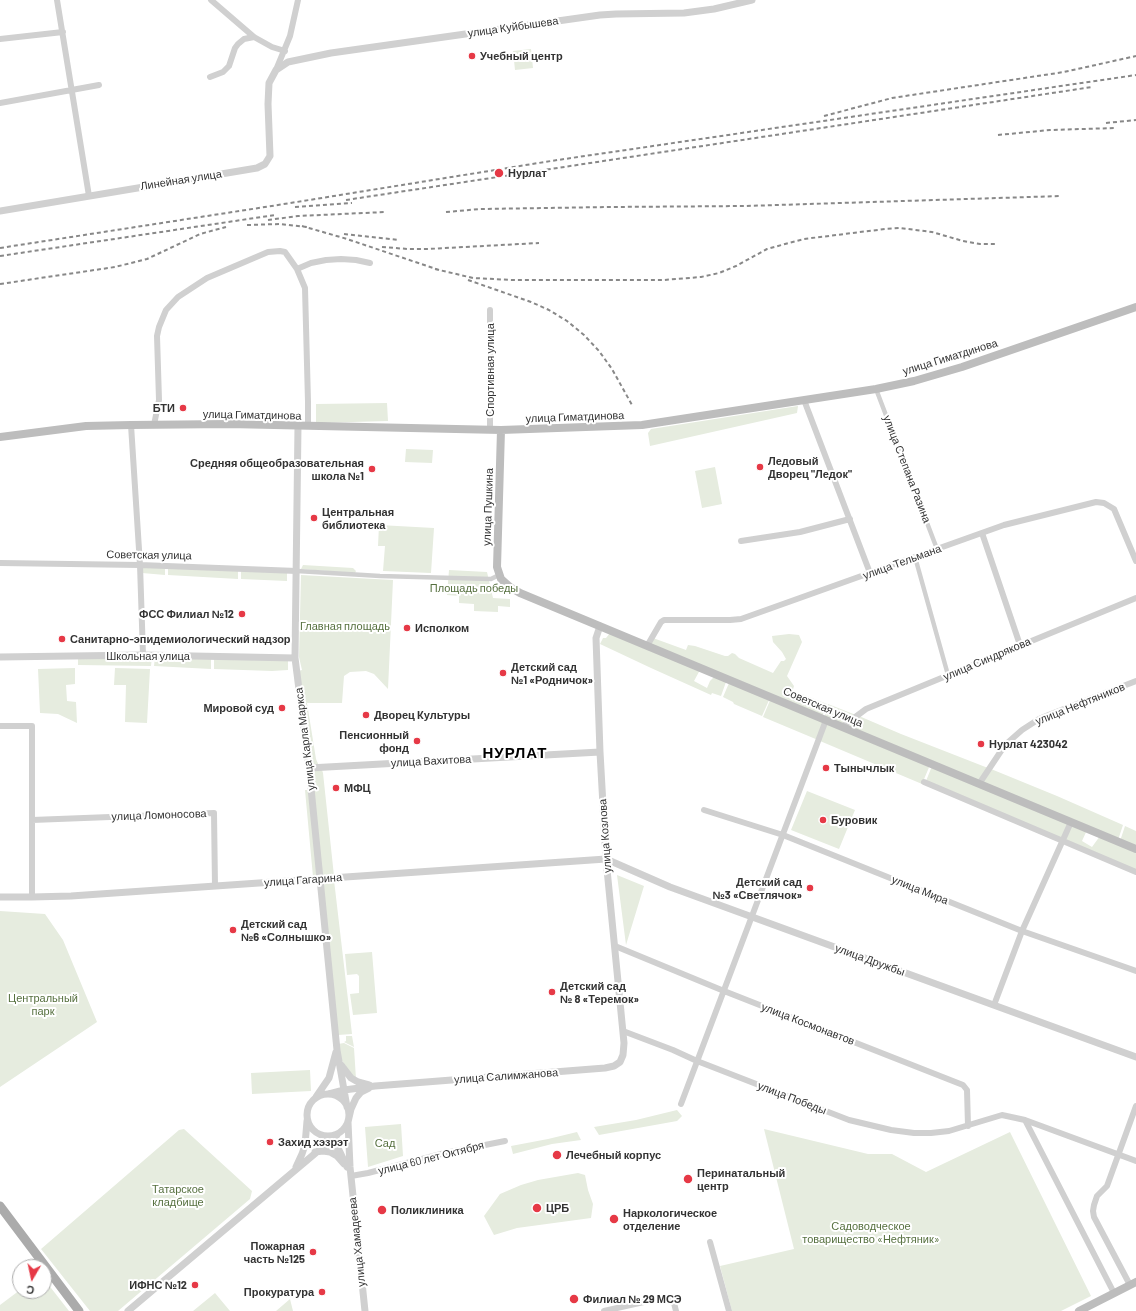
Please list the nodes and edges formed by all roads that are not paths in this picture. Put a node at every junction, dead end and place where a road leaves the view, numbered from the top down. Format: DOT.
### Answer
graph roads {
  1 [pos="57,0"];
  2 [pos="211,0"];
  3 [pos="298,0"];
  4 [pos="752,0"];
  5 [pos="733,2"];
  6 [pos="62,32"];
  7 [pos="254,37"];
  8 [pos="0,39"];
  9 [pos="285,51"];
  10 [pos="276,70"];
  11 [pos="210,77"];
  12 [pos="99,85"];
  13 [pos="72,90"];
  14 [pos="0,103"];
  15 [pos="89,196"];
  16 [pos="0,211"];
  17 [pos="370,263"];
  18 [pos="297,269"];
  19 [pos="1136,307"];
  20 [pos="490,310"];
  21 [pos="876,389"];
  22 [pos="804,400"];
  23 [pos="131,424"];
  24 [pos="154,425"];
  25 [pos="298,426"];
  26 [pos="308,426"];
  27 [pos="490,430"];
  28 [pos="501,430"];
  29 [pos="0,437"];
  30 [pos="850,519"];
  31 [pos="982,533"];
  32 [pos="741,541"];
  33 [pos="937,549"];
  34 [pos="915,557"];
  35 [pos="1136,561"];
  36 [pos="0,563"];
  37 [pos="140,565"];
  38 [pos="297,571"];
  39 [pos="870,573"];
  40 [pos="502,579"];
  41 [pos="1136,598"];
  42 [pos="600,626"];
  43 [pos="1020,645"];
  44 [pos="647,646"];
  45 [pos="143,655"];
  46 [pos="0,657"];
  47 [pos="295,658"];
  48 [pos="948,675"];
  49 [pos="1136,681"];
  50 [pos="826,720"];
  51 [pos="0,726"];
  52 [pos="842,727"];
  53 [pos="600,752"];
  54 [pos="309,768"];
  55 [pos="924,782"];
  56 [pos="979,784"];
  57 [pos="704,810"];
  58 [pos="32,820"];
  59 [pos="1071,822"];
  60 [pos="783,835"];
  61 [pos="1063,841"];
  62 [pos="1136,849"];
  63 [pos="606,859"];
  64 [pos="1136,872"];
  65 [pos="319,879"];
  66 [pos="216,886"];
  67 [pos="0,897"];
  68 [pos="32,898"];
  69 [pos="752,917"];
  70 [pos="1022,931"];
  71 [pos="615,946"];
  72 [pos="1136,972"];
  73 [pos="724,991"];
  74 [pos="994,1005"];
  75 [pos="623,1032"];
  76 [pos="624,1047"];
  77 [pos="337,1050"];
  78 [pos="1136,1057"];
  79 [pos="338,1059"];
  80 [pos="697,1061"];
  81 [pos="375,1086"];
  82 [pos="344,1090"];
  83 [pos="329,1094"];
  84 [pos="314,1099"];
  85 [pos="681,1104"];
  86 [pos="1136,1106"];
  87 [pos="347,1107"];
  88 [pos="307,1118"];
  89 [pos="1025,1120"];
  90 [pos="348,1122"];
  91 [pos="968,1126"];
  92 [pos="316,1133"];
  93 [pos="337,1135"];
  94 [pos="330,1141"];
  95 [pos="500,1142"];
  96 [pos="315,1152"];
  97 [pos="1118,1154"];
  98 [pos="1136,1161"];
  99 [pos="294,1170"];
  100 [pos="349,1172"];
  101 [pos="0,1206"];
  102 [pos="710,1242"];
  103 [pos="1133,1283"];
  104 [pos="1114,1293"];
  105 [pos="79,1311"];
  106 [pos="128,1311"];
  107 [pos="365,1311"];
  108 [pos="604,1311"];
  109 [pos="676,1311"];
  110 [pos="729,1311"];
  111 [pos="1079,1311"];
  1 -- 6 [label="street"];
  2 -- 7 [label="street"];
  3 -- 9 [label="street"];
  4 -- 5 [label="street, улица Куйбышева"];
  5 -- 10 [label="street, улица Куйбышева"];
  6 -- 8 [label="street"];
  6 -- 13 [label="street"];
  7 -- 9 [label="street"];
  7 -- 11 [label="street"];
  9 -- 10 [label="street"];
  10 -- 15 [label="street, Линейная улица"];
  12 -- 13 [label="street"];
  13 -- 14 [label="street"];
  13 -- 15 [label="street"];
  15 -- 16 [label="street, Линейная улица"];
  17 -- 18 [label="street"];
  18 -- 24 [label="street"];
  18 -- 26 [label="street"];
  19 -- 21 [label="main road, улица Гиматдинова"];
  20 -- 27 [label="street, Спортивная улица"];
  21 -- 22 [label="main road, улица Гиматдинова"];
  21 -- 33 [label="street, улица Степана Разина"];
  22 -- 28 [label="main road, улица Гиматдинова"];
  22 -- 30 [label="street"];
  23 -- 24 [label="main road, улица Гиматдинова"];
  23 -- 29 [label="main road, улица Гиматдинова"];
  23 -- 37 [label="street"];
  24 -- 25 [label="main road, улица Гиматдинова"];
  25 -- 26 [label="main road, улица Гиматдинова"];
  25 -- 38 [label="street, улица Карла Маркса"];
  26 -- 27 [label="main road, улица Гиматдинова"];
  27 -- 28 [label="main road, улица Гиматдинова"];
  28 -- 40 [label="main road, улица Пушкина"];
  30 -- 32 [label="street"];
  30 -- 39 [label="street"];
  31 -- 33 [label="street, улица Тельмана"];
  31 -- 35 [label="street, улица Тельмана"];
  31 -- 43 [label="street"];
  33 -- 34 [label="street, улица Тельмана"];
  34 -- 39 [label="street, улица Тельмана"];
  34 -- 48 [label="street"];
  36 -- 37 [label="street, Советская улица"];
  37 -- 38 [label="street, Советская улица"];
  37 -- 45 [label="street"];
  38 -- 40 [label="street"];
  38 -- 47 [label="street, улица Карла Маркса"];
  39 -- 44 [label="street, улица Тельмана"];
  40 -- 42 [label="main road, Советская улица"];
  41 -- 43 [label="street, улица Синдрякова"];
  42 -- 44 [label="main road, Советская улица"];
  42 -- 53 [label="street, улица Козлова"];
  43 -- 48 [label="street, улица Синдрякова"];
  44 -- 50 [label="main road, Советская улица"];
  45 -- 46 [label="street, Школьная улица"];
  45 -- 47 [label="street, Школьная улица"];
  47 -- 54 [label="street, улица Карла Маркса"];
  48 -- 52 [label="street, улица Синдрякова"];
  49 -- 56 [label="street, улица Нефтяников"];
  50 -- 52 [label="main road, Советская улица"];
  50 -- 60 [label="street"];
  51 -- 58 [label="street"];
  52 -- 56 [label="main road, Советская улица"];
  53 -- 54 [label="street, улица Вахитова"];
  53 -- 63 [label="street, улица Козлова"];
  54 -- 65 [label="street, улица Карла Маркса"];
  55 -- 61 [label="street"];
  56 -- 59 [label="main road, Советская улица"];
  57 -- 60 [label="street, улица Мира"];
  58 -- 66 [label="street, улица Ломоносова"];
  58 -- 68 [label="street"];
  59 -- 61 [label="street"];
  59 -- 62 [label="main road, Советская улица"];
  60 -- 69 [label="street"];
  60 -- 70 [label="street, улица Мира"];
  61 -- 64 [label="street"];
  61 -- 70 [label="street"];
  63 -- 65 [label="street, улица Гагарина"];
  63 -- 69 [label="street, улица Дружбы"];
  63 -- 71 [label="street, улица Козлова"];
  65 -- 66 [label="street, улица Гагарина"];
  65 -- 77 [label="street, улица Карла Маркса"];
  66 -- 68 [label="street, улица Гагарина"];
  67 -- 68 [label="street, улица Гагарина"];
  69 -- 73 [label="street"];
  69 -- 74 [label="street, улица Дружбы"];
  70 -- 72 [label="street, улица Мира"];
  70 -- 74 [label="street"];
  71 -- 73 [label="street, улица Космонавтов"];
  71 -- 75 [label="street, улица Козлова"];
  73 -- 80 [label="street"];
  73 -- 91 [label="street, улица Космонавтов"];
  74 -- 78 [label="street, улица Дружбы"];
  75 -- 76 [label="street, улица Козлова"];
  75 -- 80 [label="street, улица Победы"];
  76 -- 81 [label="street, улица Салимжанова"];
  77 -- 79 [label="street, улица Карла Маркса"];
  77 -- 84 [label="street, улица Карла Маркса"];
  79 -- 81 [label="street"];
  79 -- 82 [label="street, улица Карла Маркса"];
  80 -- 85 [label="street"];
  80 -- 91 [label="street, улица Победы"];
  81 -- 82 [label="street, улица Салимжанова"];
  81 -- 90 [label="street"];
  82 -- 83 [label="street, улица Салимжанова"];
  82 -- 87 [label="street, улица Карла Маркса"];
  83 -- 84 [label="street"];
  83 -- 87 [label="street"];
  84 -- 88 [label="street"];
  86 -- 97 [label="street"];
  87 -- 90 [label="street"];
  88 -- 92 [label="street"];
  88 -- 99 [label="street"];
  89 -- 91 [label="street, улица Победы"];
  89 -- 97 [label="street"];
  89 -- 104 [label="street"];
  90 -- 93 [label="street"];
  90 -- 100 [label="street, улица Хамадеева"];
  92 -- 93 [label="street"];
  92 -- 94 [label="street, улица Хамадеева"];
  93 -- 94 [label="street"];
  94 -- 96 [label="street"];
  94 -- 100 [label="street, улица Хамадеева"];
  95 -- 100 [label="street, улица 60 лет Октября"];
  96 -- 99 [label="street"];
  96 -- 100 [label="street"];
  97 -- 98 [label="street"];
  97 -- 103 [label="street"];
  99 -- 106 [label="street"];
  100 -- 107 [label="street, улица Хамадеева"];
  101 -- 105 [label="main road"];
  102 -- 110 [label="street"];
  103 -- 104 [label="main road"];
  104 -- 111 [label="main road"];
  108 -- 109 [label="street"];
}
